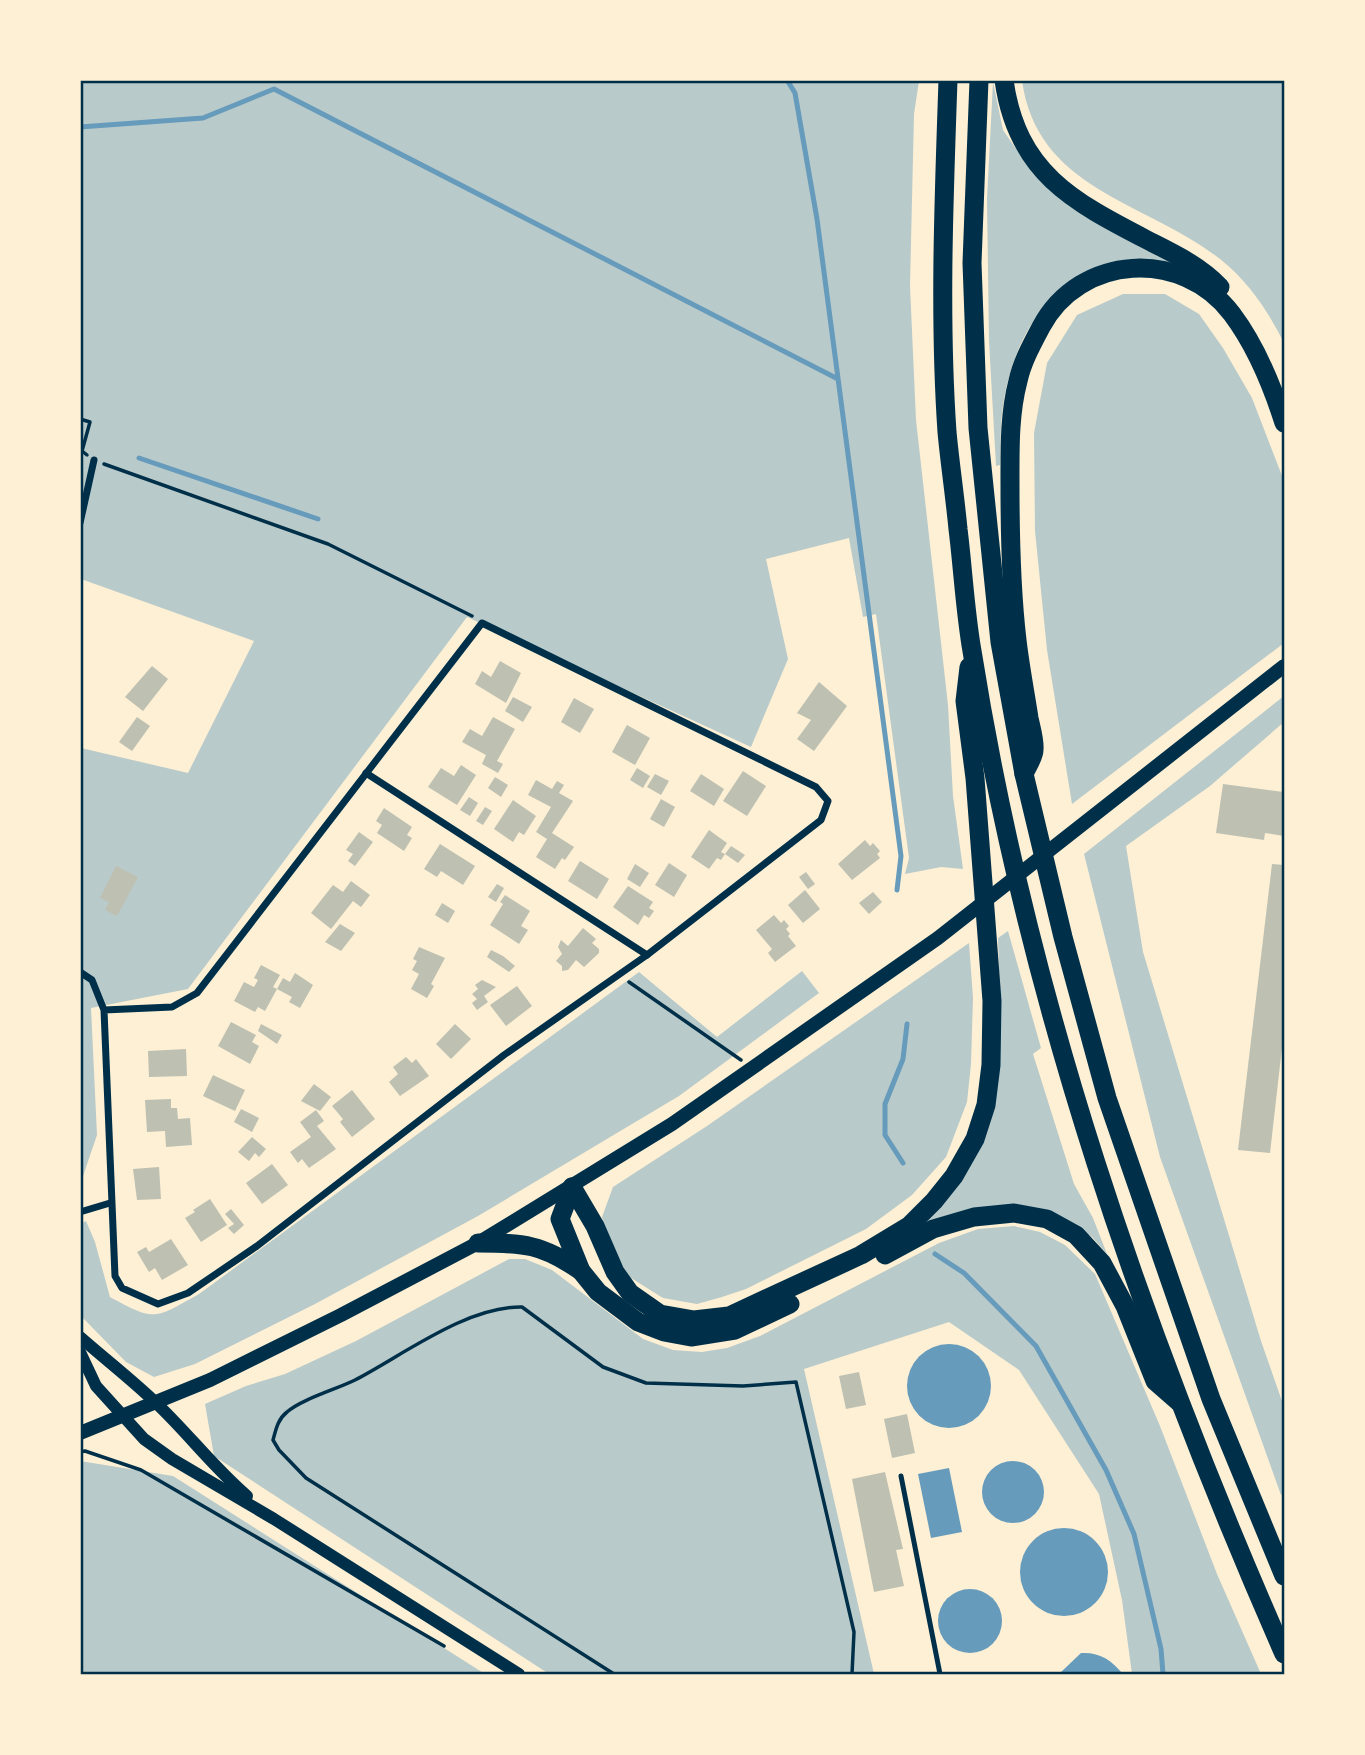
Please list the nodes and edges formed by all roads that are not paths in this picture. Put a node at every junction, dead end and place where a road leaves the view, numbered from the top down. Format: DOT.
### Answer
graph roads {
  1 [pos="948,80"];
  2 [pos="979,80"];
  3 [pos="1004,80"];
  4 [pos="1284,387"];
  5 [pos="1284,423"];
  6 [pos="94,460"];
  7 [pos="80,523"];
  8 [pos="971,649"];
  9 [pos="1284,666"];
  10 [pos="366,773"];
  11 [pos="1024,774"];
  12 [pos="647,955"];
  13 [pos="80,972"];
  14 [pos="104,1010"];
  15 [pos="572,1187"];
  16 [pos="110,1203"];
  17 [pos="80,1212"];
  18 [pos="478,1243"];
  19 [pos="581,1271"];
  20 [pos="80,1337"];
  21 [pos="80,1352"];
  22 [pos="154,1401"];
  23 [pos="1180,1403"];
  24 [pos="121,1415"];
  25 [pos="80,1433"];
  26 [pos="901,1476"];
  27 [pos="274,1519"];
  28 [pos="1284,1576"];
  29 [pos="1284,1654"];
  30 [pos="519,1675"];
  31 [pos="940,1675"];
  1 -- 8 [label="highway"];
  2 -- 11 [label="highway"];
  3 -- 4 [label="highway"];
  5 -- 11 [label="highway"];
  6 -- 7 [label="street"];
  8 -- 15 [label="highway"];
  8 -- 23 [label="highway"];
  9 -- 15 [label="main road"];
  10 -- 12 [label="street"];
  10 -- 12 [label="street"];
  10 -- 14 [label="street"];
  11 -- 28 [label="highway"];
  12 -- 16 [label="street"];
  13 -- 14 [label="street"];
  14 -- 16 [label="street"];
  15 -- 18 [label="main road"];
  15 -- 19 [label="highway"];
  16 -- 17 [label="street"];
  18 -- 19 [label="highway"];
  18 -- 22 [label="main road"];
  19 -- 23 [label="highway"];
  20 -- 22 [label="street"];
  21 -- 24 [label="street"];
  22 -- 24 [label="main road"];
  22 -- 27 [label="street"];
  23 -- 29 [label="highway"];
  24 -- 25 [label="main road"];
  24 -- 27 [label="street"];
  26 -- 31 [label="lane"];
  27 -- 30 [label="street"];
}
